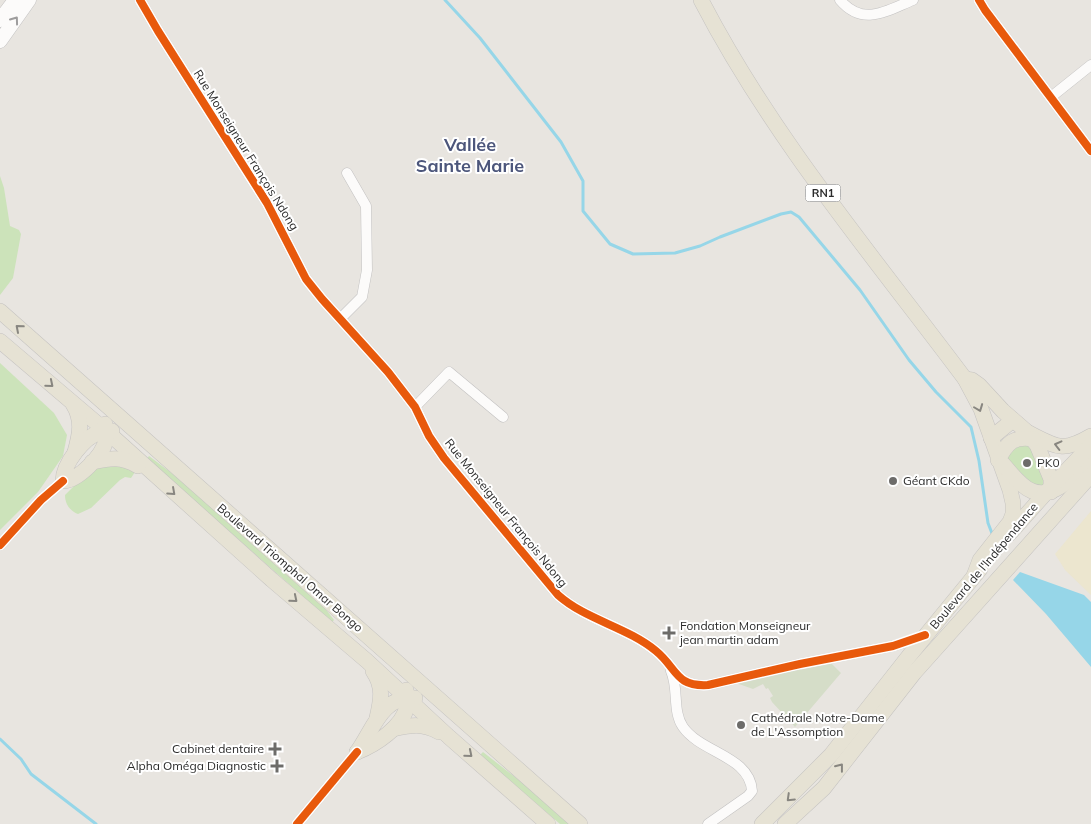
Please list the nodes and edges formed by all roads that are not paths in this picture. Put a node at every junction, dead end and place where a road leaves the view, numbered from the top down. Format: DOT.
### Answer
graph roads {
  1 [pos="15,0"];
  2 [pos="29,0"];
  3 [pos="140,0"];
  4 [pos="701,0"];
  5 [pos="840,0"];
  6 [pos="913,0"];
  7 [pos="979,0"];
  8 [pos="0,20"];
  9 [pos="0,41"];
  10 [pos="1091,65"];
  11 [pos="1051,97"];
  12 [pos="1091,151"];
  13 [pos="347,173"];
  14 [pos="0,311"];
  15 [pos="340,318"];
  16 [pos="0,341"];
  17 [pos="40,346"];
  18 [pos="965,379"];
  19 [pos="69,399"];
  20 [pos="415,407"];
  21 [pos="503,417"];
  22 [pos="1013,420"];
  23 [pos="106,431"];
  24 [pos="1030,435"];
  25 [pos="1091,436"];
  26 [pos="991,438"];
  27 [pos="1091,445"];
  28 [pos="75,453"];
  29 [pos="1091,459"];
  30 [pos="998,460"];
  31 [pos="92,462"];
  32 [pos="149,472"];
  33 [pos="1091,475"];
  34 [pos="63,481"];
  35 [pos="200,489"];
  36 [pos="1049,489"];
  37 [pos="1012,533"];
  38 [pos="0,545"];
  39 [pos="993,556"];
  40 [pos="322,596"];
  41 [pos="926,635"];
  42 [pos="882,649"];
  43 [pos="933,651"];
  44 [pos="367,661"];
  45 [pos="666,661"];
  46 [pos="900,667"];
  47 [pos="407,697"];
  48 [pos="377,719"];
  49 [pos="393,729"];
  50 [pos="449,737"];
  51 [pos="357,752"];
  52 [pos="546,794"];
  53 [pos="297,824"];
  54 [pos="548,824"];
  55 [pos="580,824"];
  56 [pos="708,824"];
  57 [pos="762,824"];
  58 [pos="785,824"];
  1 -- 8 [label="main road"];
  9 -- 2 [label="main road, one-way"];
  3 -- 15 [label="street, Rue Monseigneur François Ndong"];
  4 -- 18 [label="main road, RN1"];
  5 -- 6 [label="street"];
  7 -- 11 [label="street"];
  10 -- 11 [label="street"];
  11 -- 12 [label="street"];
  13 -- 15 [label="street"];
  17 -- 14 [label="main road, Boulevard Triomphal Omar Bongo, one-way"];
  15 -- 20 [label="street, Rue Monseigneur François Ndong"];
  16 -- 19 [label="main road, Boulevard Triomphal Omar Bongo, one-way"];
  17 -- 23 [label="main road"];
  17 -- 35 [label="main road, Boulevard Triomphal Omar Bongo"];
  18 -- 22 [label="main road, RN1"];
  18 -- 26 [label="main road, RN1, one-way"];
  19 -- 23 [label="main road, Boulevard Triomphal Omar Bongo"];
  19 -- 28 [label="main road"];
  20 -- 21 [label="street"];
  20 -- 45 [label="street, Rue Monseigneur François Ndong"];
  22 -- 24 [label="main road, RN1"];
  22 -- 26 [label="main road"];
  23 -- 28 [label="main road"];
  23 -- 31 [label="main road"];
  23 -- 32 [label="main road, Boulevard Triomphal Omar Bongo"];
  23 -- 35 [label="main road"];
  25 -- 24 [label="main road, one-way"];
  24 -- 30 [label="main road"];
  24 -- 36 [label="main road, RN1"];
  26 -- 30 [label="main road, RN1"];
  27 -- 36 [label="main road, Boulevard de l'Indépendance"];
  28 -- 34 [label="main road"];
  29 -- 36 [label="main road"];
  30 -- 36 [label="main road, RN1"];
  30 -- 37 [label="main road"];
  31 -- 32 [label="main road"];
  31 -- 34 [label="main road"];
  32 -- 44 [label="main road, Boulevard Triomphal Omar Bongo, one-way"];
  33 -- 43 [label="main road, Boulevard de l'Indépendance"];
  34 -- 38 [label="street"];
  35 -- 40 [label="main road, Boulevard Triomphal Omar Bongo"];
  36 -- 37 [label="main road, Boulevard de l'Indépendance"];
  37 -- 39 [label="main road, Boulevard de l'Indépendance"];
  39 -- 41 [label="main road, Boulevard de l'Indépendance"];
  39 -- 43 [label="main road"];
  40 -- 47 [label="main road"];
  40 -- 52 [label="main road, Boulevard Triomphal Omar Bongo"];
  41 -- 42 [label="street, Rue Monseigneur François Ndong"];
  41 -- 46 [label="main road, Boulevard de l'Indépendance"];
  42 -- 45 [label="street, Rue Monseigneur François Ndong"];
  42 -- 46 [label="street"];
  58 -- 43 [label="main road, Boulevard de l'Indépendance, one-way"];
  44 -- 47 [label="main road, Boulevard Triomphal Omar Bongo"];
  44 -- 48 [label="main road"];
  45 -- 56 [label="street"];
  46 -- 57 [label="main road, Boulevard de l'Indépendance, one-way"];
  47 -- 48 [label="main road"];
  47 -- 49 [label="main road"];
  47 -- 50 [label="main road, Boulevard Triomphal Omar Bongo"];
  47 -- 52 [label="main road"];
  48 -- 51 [label="main road"];
  49 -- 50 [label="main road"];
  49 -- 51 [label="main road"];
  50 -- 54 [label="main road, Boulevard Triomphal Omar Bongo, one-way"];
  51 -- 53 [label="street"];
  52 -- 55 [label="main road, Boulevard Triomphal Omar Bongo"];
}
